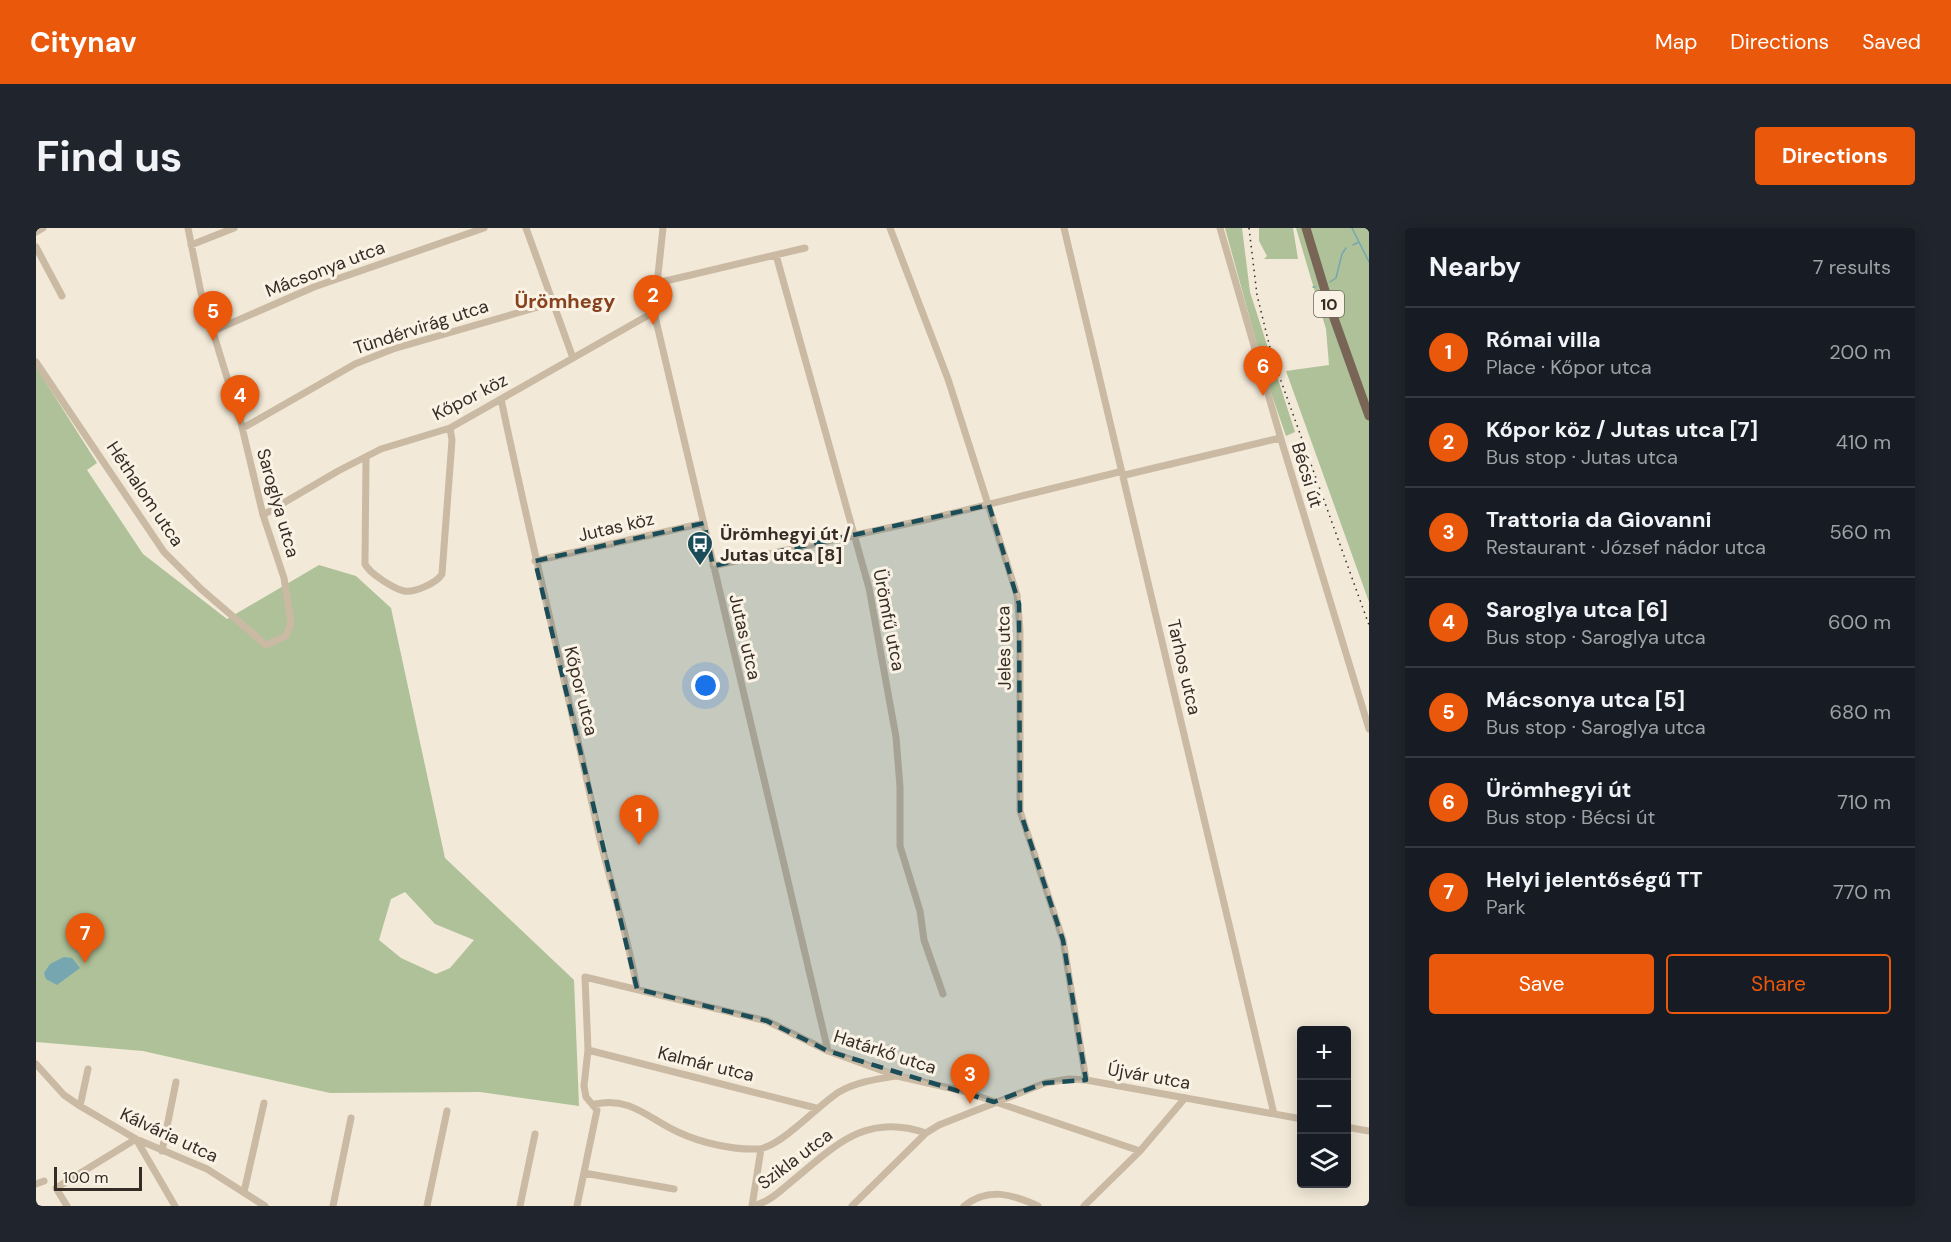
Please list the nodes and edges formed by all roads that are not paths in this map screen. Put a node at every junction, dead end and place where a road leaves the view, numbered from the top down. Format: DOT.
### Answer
graph roads {
  1 [pos="43,228"];
  2 [pos="188,228"];
  3 [pos="234,228"];
  4 [pos="484,228"];
  5 [pos="526,228"];
  6 [pos="663,228"];
  7 [pos="890,228"];
  8 [pos="1064,228"];
  9 [pos="1220,228"];
  10 [pos="1306,228"];
  11 [pos="36,232"];
  12 [pos="191,245"];
  13 [pos="36,247"];
  14 [pos="805,248"];
  15 [pos="776,255"];
  16 [pos="657,283"];
  17 [pos="62,296"];
  18 [pos="552,303"];
  19 [pos="654,312"];
  20 [pos="213,331"];
  21 [pos="573,358"];
  22 [pos="36,362"];
  23 [pos="501,399"];
  24 [pos="1369,416"];
  25 [pos="243,428"];
  26 [pos="450,428"];
  27 [pos="1280,438"];
  28 [pos="366,459"];
  29 [pos="1122,473"];
  30 [pos="989,505"];
  31 [pos="263,515"];
  32 [pos="704,523"];
  33 [pos="856,534"];
  34 [pos="535,561"];
  35 [pos="713,566"];
  36 [pos="284,578"];
  37 [pos="1369,729"];
  38 [pos="637,989"];
  39 [pos="943,994"];
  40 [pos="588,1050"];
  41 [pos="828,1051"];
  42 [pos="36,1064"];
  43 [pos="88,1069"];
  44 [pos="897,1076"];
  45 [pos="1086,1080"];
  46 [pos="176,1082"];
  47 [pos="1185,1098"];
  48 [pos="264,1102"];
  49 [pos="994,1102"];
  50 [pos="595,1104"];
  51 [pos="80,1106"];
  52 [pos="816,1108"];
  53 [pos="447,1111"];
  54 [pos="1274,1114"];
  55 [pos="351,1118"];
  56 [pos="1297,1118"];
  57 [pos="1351,1128"];
  58 [pos="1369,1131"];
  59 [pos="926,1133"];
  60 [pos="535,1134"];
  61 [pos="136,1139"];
  62 [pos="761,1149"];
  63 [pos="162,1151"];
  64 [pos="1140,1151"];
  65 [pos="584,1173"];
  66 [pos="44,1181"];
  67 [pos="36,1184"];
  68 [pos="674,1189"];
  69 [pos="244,1192"];
  70 [pos="67,1206"];
  71 [pos="175,1206"];
  72 [pos="265,1206"];
  73 [pos="333,1206"];
  74 [pos="427,1206"];
  75 [pos="520,1206"];
  76 [pos="577,1206"];
  77 [pos="752,1206"];
  78 [pos="852,1206"];
  79 [pos="964,1206"];
  80 [pos="1038,1206"];
  81 [pos="1084,1206"];
  1 -- 11 [label="street"];
  2 -- 12 [label="street, Saroglya utca"];
  3 -- 12 [label="street"];
  4 -- 20 [label="street, Mácsonya utca"];
  5 -- 18 [label="street"];
  6 -- 16 [label="street, Jutas utca"];
  7 -- 30 [label="street, Jeles utca"];
  8 -- 29 [label="street, Tarhos utca"];
  9 -- 27 [label="street, Bécsi út"];
  10 -- 24 [label="main road, 10"];
  12 -- 20 [label="street, Saroglya utca"];
  13 -- 17 [label="street"];
  14 -- 15 [label="street"];
  15 -- 16 [label="street"];
  15 -- 33 [label="street, Ürömfű utca"];
  16 -- 19 [label="street, Jutas utca"];
  18 -- 21 [label="street"];
  18 -- 25 [label="street, Tündérvirág utca"];
  19 -- 21 [label="street, Kőpor köz"];
  19 -- 32 [label="street, Jutas utca"];
  20 -- 25 [label="street, Saroglya utca"];
  21 -- 23 [label="street, Kőpor köz"];
  22 -- 36 [label="street, Héthalom utca"];
  23 -- 26 [label="street, Kőpor köz"];
  23 -- 34 [label="street, Kőpor utca"];
  25 -- 31 [label="street, Saroglya utca"];
  26 -- 28 [label="street, Kőpor köz"];
  26 -- 28 [label="street"];
  27 -- 29 [label="street"];
  27 -- 37 [label="street, Bécsi út"];
  28 -- 31 [label="street, Kőpor köz"];
  29 -- 30 [label="street"];
  29 -- 54 [label="street, Tarhos utca"];
  30 -- 33 [label="street"];
  30 -- 45 [label="street, Jeles utca"];
  31 -- 36 [label="street, Saroglya utca"];
  32 -- 34 [label="street, Jutas köz"];
  32 -- 35 [label="street, Jutas utca"];
  33 -- 35 [label="street"];
  33 -- 39 [label="street, Ürömfű utca"];
  34 -- 38 [label="street, Kőpor utca"];
  35 -- 41 [label="street, Jutas utca"];
  38 -- 40 [label="street, Határkő utca"];
  38 -- 41 [label="street, Határkő utca"];
  40 -- 50 [label="street"];
  40 -- 52 [label="street, Kalmár utca"];
  41 -- 44 [label="street, Határkő utca"];
  42 -- 51 [label="street, Kálvária utca"];
  43 -- 51 [label="street"];
  44 -- 49 [label="street, Határkő utca"];
  44 -- 52 [label="street"];
  45 -- 47 [label="street, Újvár utca"];
  45 -- 49 [label="street, Újvár utca"];
  46 -- 63 [label="street"];
  47 -- 54 [label="street, Újvár utca"];
  47 -- 64 [label="street"];
  48 -- 69 [label="street"];
  49 -- 59 [label="street, Újvár utca"];
  49 -- 64 [label="street, Határkő utca"];
  50 -- 62 [label="street"];
  50 -- 65 [label="street"];
  51 -- 61 [label="street, Kálvária utca"];
  52 -- 62 [label="street"];
  53 -- 74 [label="street"];
  54 -- 56 [label="street, Újvár utca"];
  55 -- 73 [label="street"];
  57 -- 58 [label="street"];
  59 -- 77 [label="street, Szikla utca"];
  59 -- 78 [label="street"];
  60 -- 75 [label="street"];
  61 -- 63 [label="street, Kálvária utca"];
  61 -- 70 [label="street"];
  61 -- 71 [label="street"];
  62 -- 77 [label="street, Szikla utca"];
  63 -- 69 [label="street, Kálvária utca"];
  64 -- 81 [label="street"];
  65 -- 68 [label="street"];
  65 -- 76 [label="street"];
  66 -- 67 [label="street"];
  69 -- 72 [label="street, Kálvária utca"];
  79 -- 80 [label="street"];
}
